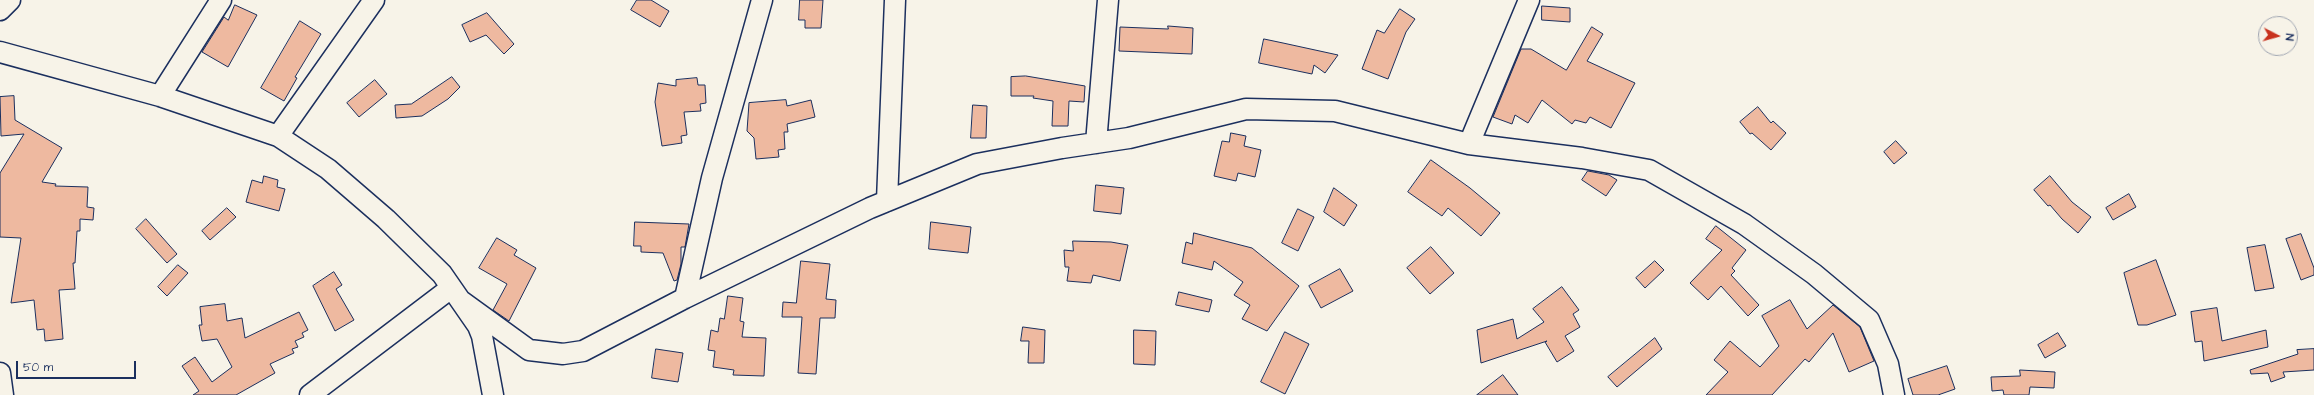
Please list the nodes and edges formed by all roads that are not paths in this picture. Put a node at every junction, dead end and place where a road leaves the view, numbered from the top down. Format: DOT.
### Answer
graph roads {
  1 [pos="10,0"];
  2 [pos="221,0"];
  3 [pos="374,0"];
  4 [pos="762,0"];
  5 [pos="895,0"];
  6 [pos="1108,0"];
  7 [pos="1529,0"];
  8 [pos="0,10"];
  9 [pos="0,52"];
  10 [pos="160,96"];
  11 [pos="278,136"];
  12 [pos="1096,143"];
  13 [pos="1469,144"];
  14 [pos="887,201"];
  15 [pos="455,294"];
  16 [pos="685,298"];
  17 [pos="0,373"];
  18 [pos="3,395"];
  19 [pos="310,395"];
  20 [pos="493,395"];
  21 [pos="1894,395"];
  1 -- 8 [label="street"];
  2 -- 10 [label="street"];
  3 -- 11 [label="street"];
  4 -- 16 [label="street"];
  5 -- 14 [label="street"];
  6 -- 12 [label="street"];
  7 -- 13 [label="street"];
  9 -- 10 [label="street"];
  10 -- 11 [label="street"];
  11 -- 15 [label="street"];
  12 -- 13 [label="street"];
  12 -- 14 [label="street"];
  13 -- 21 [label="street"];
  14 -- 16 [label="street"];
  15 -- 16 [label="street"];
  15 -- 19 [label="street"];
  15 -- 20 [label="street"];
  17 -- 18 [label="street"];
}
